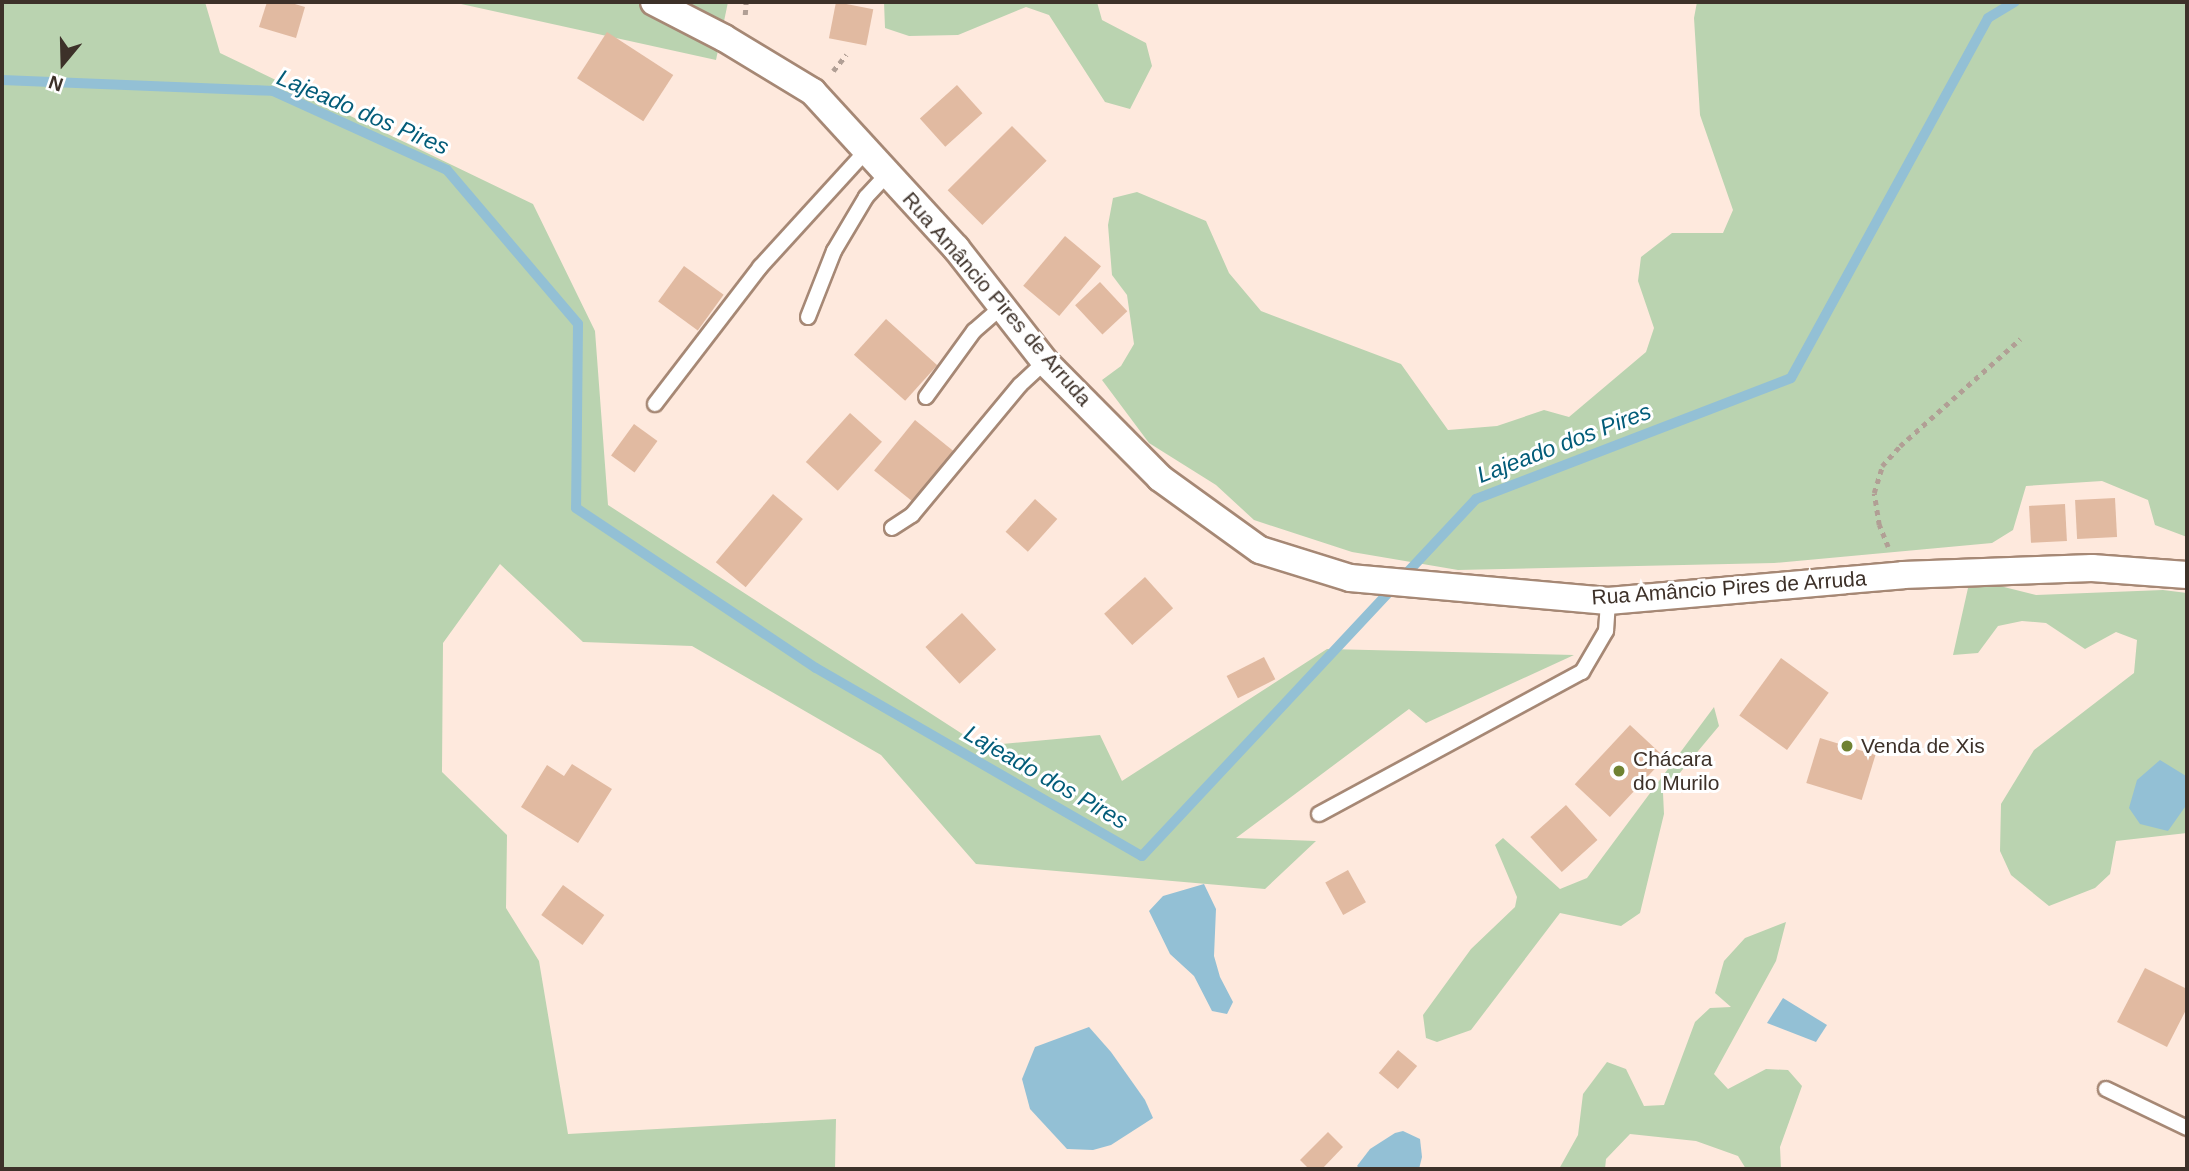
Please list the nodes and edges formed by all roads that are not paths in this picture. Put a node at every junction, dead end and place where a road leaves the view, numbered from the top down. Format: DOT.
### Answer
graph roads {
  1 [pos="654,2"];
  2 [pos="867,150"];
  3 [pos="888,173"];
  4 [pos="1004,305"];
  5 [pos="808,317"];
  6 [pos="1045,362"];
  7 [pos="926,397"];
  8 [pos="655,404"];
  9 [pos="892,528"];
  10 [pos="2187,575"];
  11 [pos="1608,601"];
  12 [pos="1319,814"];
  13 [pos="2106,1089"];
  14 [pos="2187,1128"];
  1 -- 2 [label="street, Rua Amâncio Pires de Arruda"];
  2 -- 3 [label="street, Rua Amâncio Pires de Arruda"];
  2 -- 8 [label="lane"];
  3 -- 4 [label="street, Rua Amâncio Pires de Arruda"];
  3 -- 5 [label="lane"];
  4 -- 6 [label="street, Rua Amâncio Pires de Arruda"];
  4 -- 7 [label="lane"];
  6 -- 9 [label="lane"];
  6 -- 11 [label="street, Rua Amâncio Pires de Arruda"];
  10 -- 11 [label="street, Rua Amâncio Pires de Arruda"];
  11 -- 12 [label="lane"];
  13 -- 14 [label="lane"];
}
